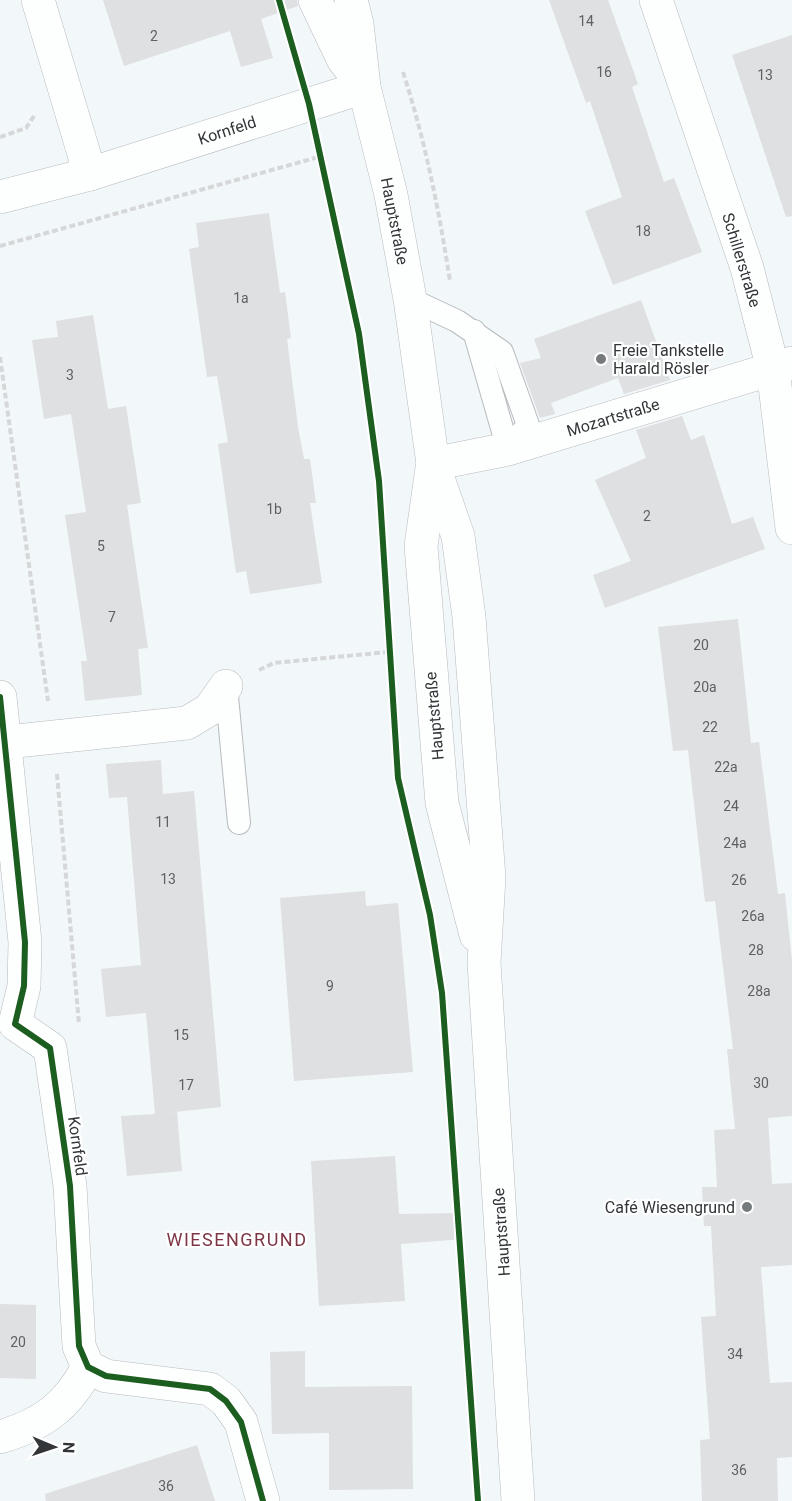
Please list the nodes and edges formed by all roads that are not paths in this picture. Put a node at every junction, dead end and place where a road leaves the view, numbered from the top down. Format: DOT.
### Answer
graph roads {
  1 [pos="38,0"];
  2 [pos="315,0"];
  3 [pos="351,0"];
  4 [pos="656,0"];
  5 [pos="364,87"];
  6 [pos="90,174"];
  7 [pos="0,197"];
  8 [pos="410,300"];
  9 [pos="782,366"];
  10 [pos="508,449"];
  11 [pos="433,464"];
  12 [pos="792,528"];
  13 [pos="226,686"];
  14 [pos="0,697"];
  15 [pos="7,742"];
  16 [pos="239,823"];
  17 [pos="484,963"];
  18 [pos="7,1026"];
  19 [pos="88,1367"];
  20 [pos="0,1437"];
  21 [pos="263,1501"];
  22 [pos="518,1501"];
  1 -- 6 [label="street"];
  2 -- 5 [label="street, Hauptstraße"];
  3 -- 5 [label="street, Hauptstraße"];
  4 -- 9 [label="street, Schillerstraße"];
  5 -- 6 [label="street, Kornfeld"];
  5 -- 8 [label="street, Hauptstraße"];
  6 -- 7 [label="street, Kornfeld"];
  8 -- 10 [label="lane"];
  8 -- 11 [label="street, Hauptstraße"];
  9 -- 10 [label="street, Mozartstraße"];
  9 -- 12 [label="street, Schillerstraße"];
  10 -- 11 [label="street, Mozartstraße"];
  11 -- 17 [label="street, Hauptstraße"];
  11 -- 17 [label="street, Hauptstraße"];
  13 -- 15 [label="street"];
  13 -- 16 [label="lane"];
  14 -- 15 [label="street, Kornfeld"];
  15 -- 18 [label="street, Kornfeld"];
  17 -- 22 [label="street, Hauptstraße"];
  18 -- 19 [label="street, Kornfeld"];
  19 -- 20 [label="street"];
  19 -- 21 [label="street"];
}
